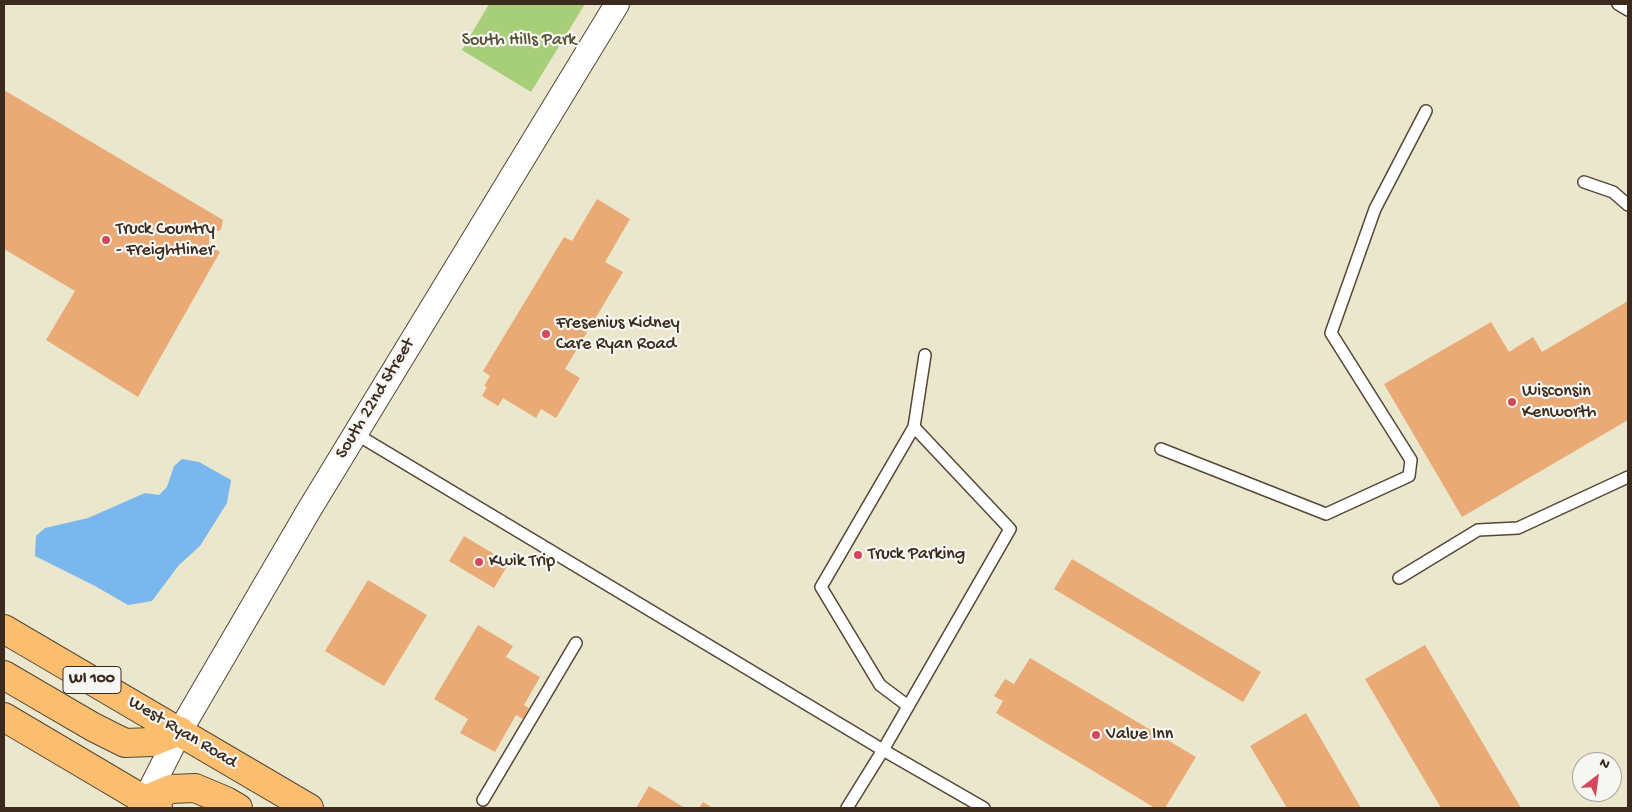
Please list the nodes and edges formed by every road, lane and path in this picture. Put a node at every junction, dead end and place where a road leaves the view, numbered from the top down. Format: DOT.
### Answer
graph roads {
  1 [pos="617,4"];
  2 [pos="1618,4"];
  3 [pos="1628,10"];
  4 [pos="1426,111"];
  5 [pos="1584,182"];
  6 [pos="1628,205"];
  7 [pos="925,355"];
  8 [pos="914,427"];
  9 [pos="356,434"];
  10 [pos="1161,449"];
  11 [pos="1628,477"];
  12 [pos="1399,578"];
  13 [pos="4,628"];
  14 [pos="576,643"];
  15 [pos="4,675"];
  16 [pos="908,706"];
  17 [pos="4,716"];
  18 [pos="180,731"];
  19 [pos="883,750"];
  20 [pos="483,800"];
  21 [pos="151,804"];
  22 [pos="238,808"];
  23 [pos="309,808"];
  24 [pos="847,808"];
  25 [pos="984,808"];
  1 -- 9 [label="street, South 22nd Street"];
  2 -- 3 [label="lane"];
  4 -- 10 [label="lane"];
  5 -- 6 [label="lane"];
  7 -- 8 [label="lane"];
  8 -- 16 [label="lane"];
  8 -- 16 [label="lane"];
  9 -- 18 [label="street, South 22nd Street"];
  9 -- 19 [label="lane"];
  11 -- 12 [label="lane"];
  13 -- 18 [label="main road, West Ryan Road / WI 100"];
  14 -- 20 [label="lane"];
  15 -- 18 [label="main road"];
  16 -- 19 [label="lane"];
  17 -- 21 [label="main road"];
  18 -- 21 [label="street, South 22nd Street"];
  18 -- 23 [label="main road, West Ryan Road / WI 100"];
  19 -- 24 [label="lane"];
  19 -- 25 [label="lane"];
  21 -- 22 [label="main road"];
}
